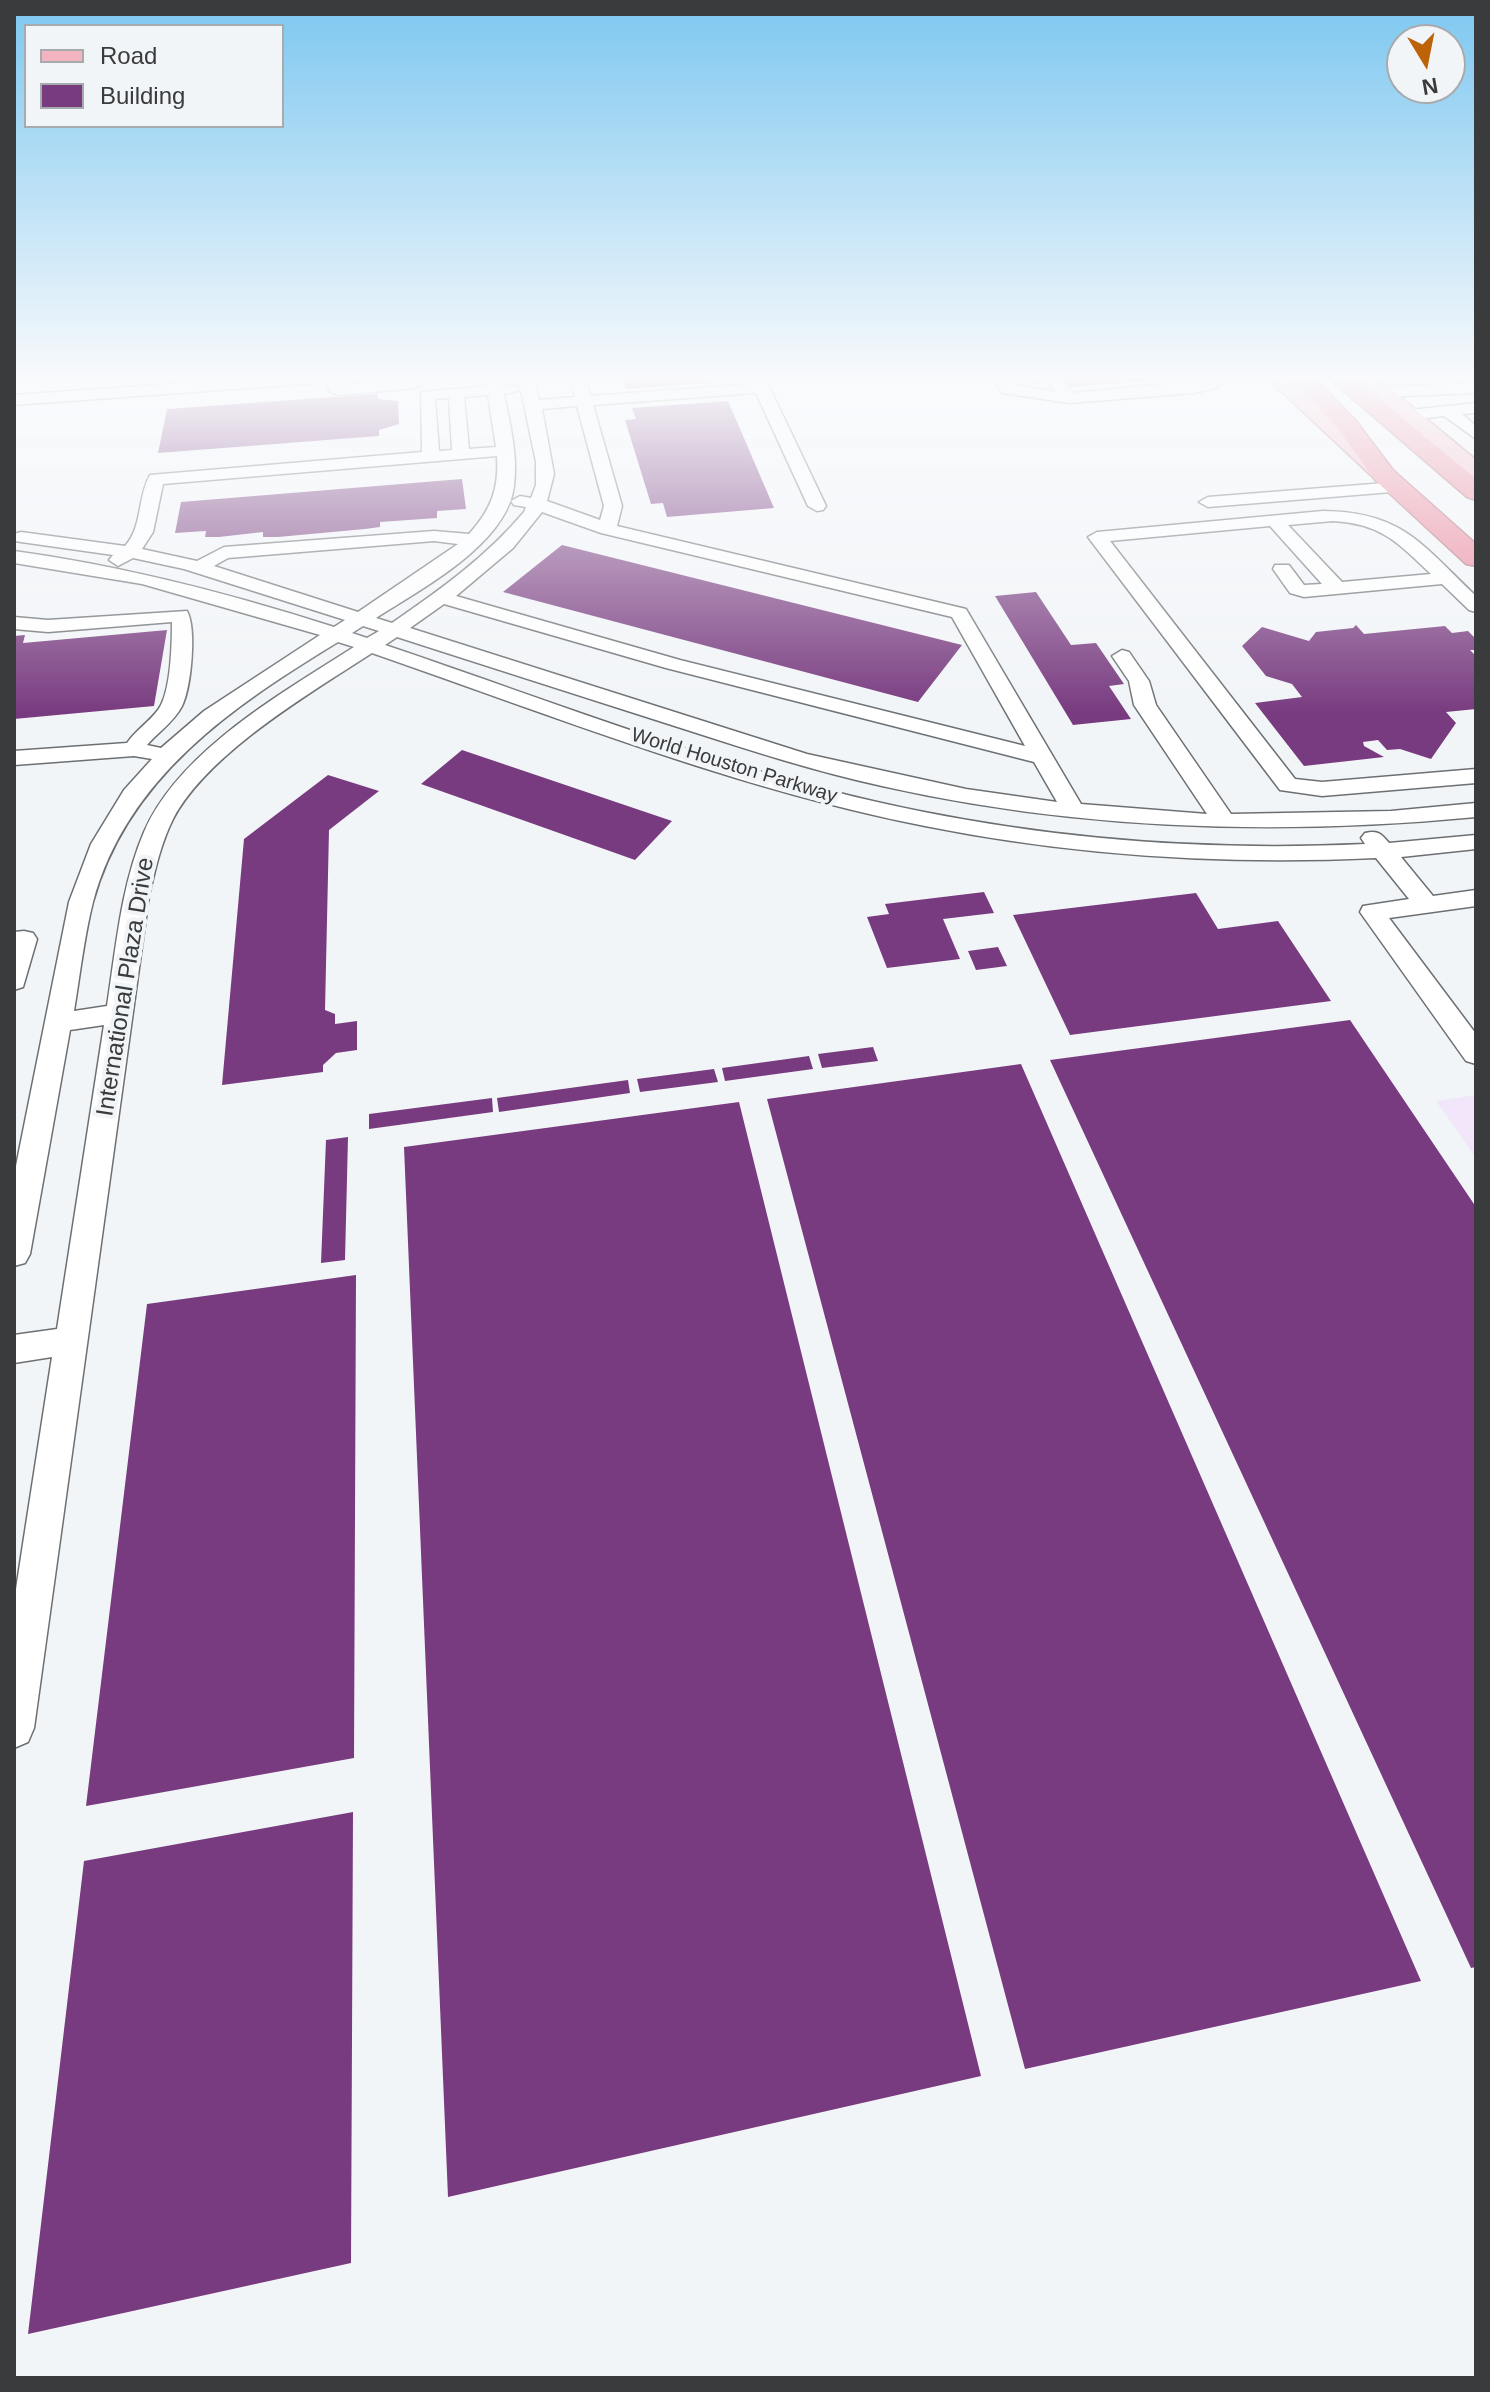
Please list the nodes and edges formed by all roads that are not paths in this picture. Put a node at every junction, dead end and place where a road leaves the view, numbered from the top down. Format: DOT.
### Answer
graph roads {
  1 [pos="154,490"];
  2 [pos="505,490"];
  3 [pos="544,490"];
  4 [pos="608,490"];
  5 [pos="809,490"];
  6 [pos="1337,490"];
  7 [pos="1400,490"];
  8 [pos="503,498"];
  9 [pos="1208,502"];
  10 [pos="538,504"];
  11 [pos="817,506"];
  12 [pos="1429,516"];
  13 [pos="1275,521"];
  14 [pos="1388,526"];
  15 [pos="607,529"];
  16 [pos="14,536"];
  17 [pos="471,540"];
  18 [pos="131,552"];
  19 [pos="14,557"];
  20 [pos="1476,558"];
  21 [pos="199,567"];
  22 [pos="102,569"];
  23 [pos="1282,569"];
  24 [pos="1447,578"];
  25 [pos="1337,588"];
  26 [pos="439,597"];
  27 [pos="1476,606"];
  28 [pos="362,618"];
  29 [pos="14,623"];
  30 [pos="395,628"];
  31 [pos="333,635"];
  32 [pos="369,647"];
  33 [pos="1122,656"];
  34 [pos="673,664"];
  35 [pos="632,705"];
  36 [pos="601,725"];
  37 [pos="134,749"];
  38 [pos="163,755"];
  39 [pos="1042,757"];
  40 [pos="14,758"];
  41 [pos="1476,776"];
  42 [pos="1432,782"];
  43 [pos="134,790"];
  44 [pos="178,795"];
  45 [pos="966,797"];
  46 [pos="1467,811"];
  47 [pos="1074,812"];
  48 [pos="1361,819"];
  49 [pos="1223,821"];
  50 [pos="952,824"];
  51 [pos="1476,842"];
  52 [pos="1382,851"];
  53 [pos="1476,898"];
  54 [pos="1427,905"];
  55 [pos="75,934"];
  56 [pos="19,939"];
  57 [pos="14,981"];
  58 [pos="119,1014"];
  59 [pos="59,1022"];
  60 [pos="1476,1054"];
  61 [pos="14,1252"];
  62 [pos="72,1340"];
  63 [pos="14,1349"];
  64 [pos="14,1728"];
  1 -- 18 [label="street"];
  2 -- 8 [label="street"];
  3 -- 10 [label="street, International Plaza Drive"];
  4 -- 15 [label="street"];
  5 -- 11 [label="street"];
  6 -- 9 [label="street"];
  7 -- 12 [label="highway"];
  8 -- 10 [label="street"];
  8 -- 17 [label="street, International Plaza Drive"];
  10 -- 15 [label="street"];
  10 -- 26 [label="street, International Plaza Drive"];
  12 -- 14 [label="street"];
  12 -- 20 [label="highway"];
  13 -- 14 [label="street"];
  13 -- 25 [label="street"];
  13 -- 42 [label="street"];
  14 -- 24 [label="street"];
  15 -- 39 [label="street"];
  16 -- 18 [label="street, World Houston Parkway"];
  17 -- 21 [label="street"];
  17 -- 28 [label="street, International Plaza Drive"];
  18 -- 21 [label="street, World Houston Parkway"];
  18 -- 22 [label="street"];
  19 -- 22 [label="street, World Houston Parkway"];
  21 -- 28 [label="street, World Houston Parkway"];
  22 -- 31 [label="street, World Houston Parkway"];
  23 -- 25 [label="street"];
  24 -- 25 [label="street"];
  24 -- 27 [label="street"];
  26 -- 30 [label="street, International Plaza Drive"];
  26 -- 34 [label="street"];
  28 -- 30 [label="street, World Houston Parkway"];
  28 -- 31 [label="street, International Plaza Drive"];
  29 -- 37 [label="street"];
  30 -- 32 [label="street, International Plaza Drive"];
  30 -- 35 [label="street, World Houston Parkway"];
  31 -- 32 [label="street, World Houston Parkway"];
  31 -- 38 [label="street, International Plaza Drive"];
  32 -- 36 [label="street, World Houston Parkway"];
  32 -- 44 [label="street, International Plaza Drive"];
  33 -- 49 [label="street"];
  34 -- 35 [label="street"];
  34 -- 39 [label="street"];
  35 -- 36 [label="street"];
  35 -- 45 [label="street, World Houston Parkway"];
  36 -- 50 [label="street, World Houston Parkway"];
  37 -- 38 [label="street"];
  37 -- 40 [label="street"];
  38 -- 43 [label="street, International Plaza Drive"];
  39 -- 47 [label="street"];
  41 -- 42 [label="street"];
  42 -- 46 [label="street"];
  43 -- 44 [label="street"];
  43 -- 55 [label="street, International Plaza Drive"];
  44 -- 58 [label="street, International Plaza Drive"];
  45 -- 47 [label="street, World Houston Parkway"];
  45 -- 50 [label="street"];
  46 -- 48 [label="street, World Houston Parkway"];
  47 -- 49 [label="street, World Houston Parkway"];
  48 -- 49 [label="street, World Houston Parkway"];
  48 -- 52 [label="street"];
  50 -- 52 [label="street, World Houston Parkway"];
  51 -- 52 [label="street, World Houston Parkway"];
  52 -- 54 [label="street"];
  53 -- 54 [label="street"];
  54 -- 60 [label="street"];
  55 -- 56 [label="street"];
  55 -- 59 [label="street, International Plaza Drive"];
  56 -- 57 [label="street"];
  58 -- 59 [label="street"];
  58 -- 62 [label="street, International Plaza Drive"];
  59 -- 61 [label="street, International Plaza Drive"];
  62 -- 63 [label="street"];
  62 -- 64 [label="street, International Plaza Drive"];
}
